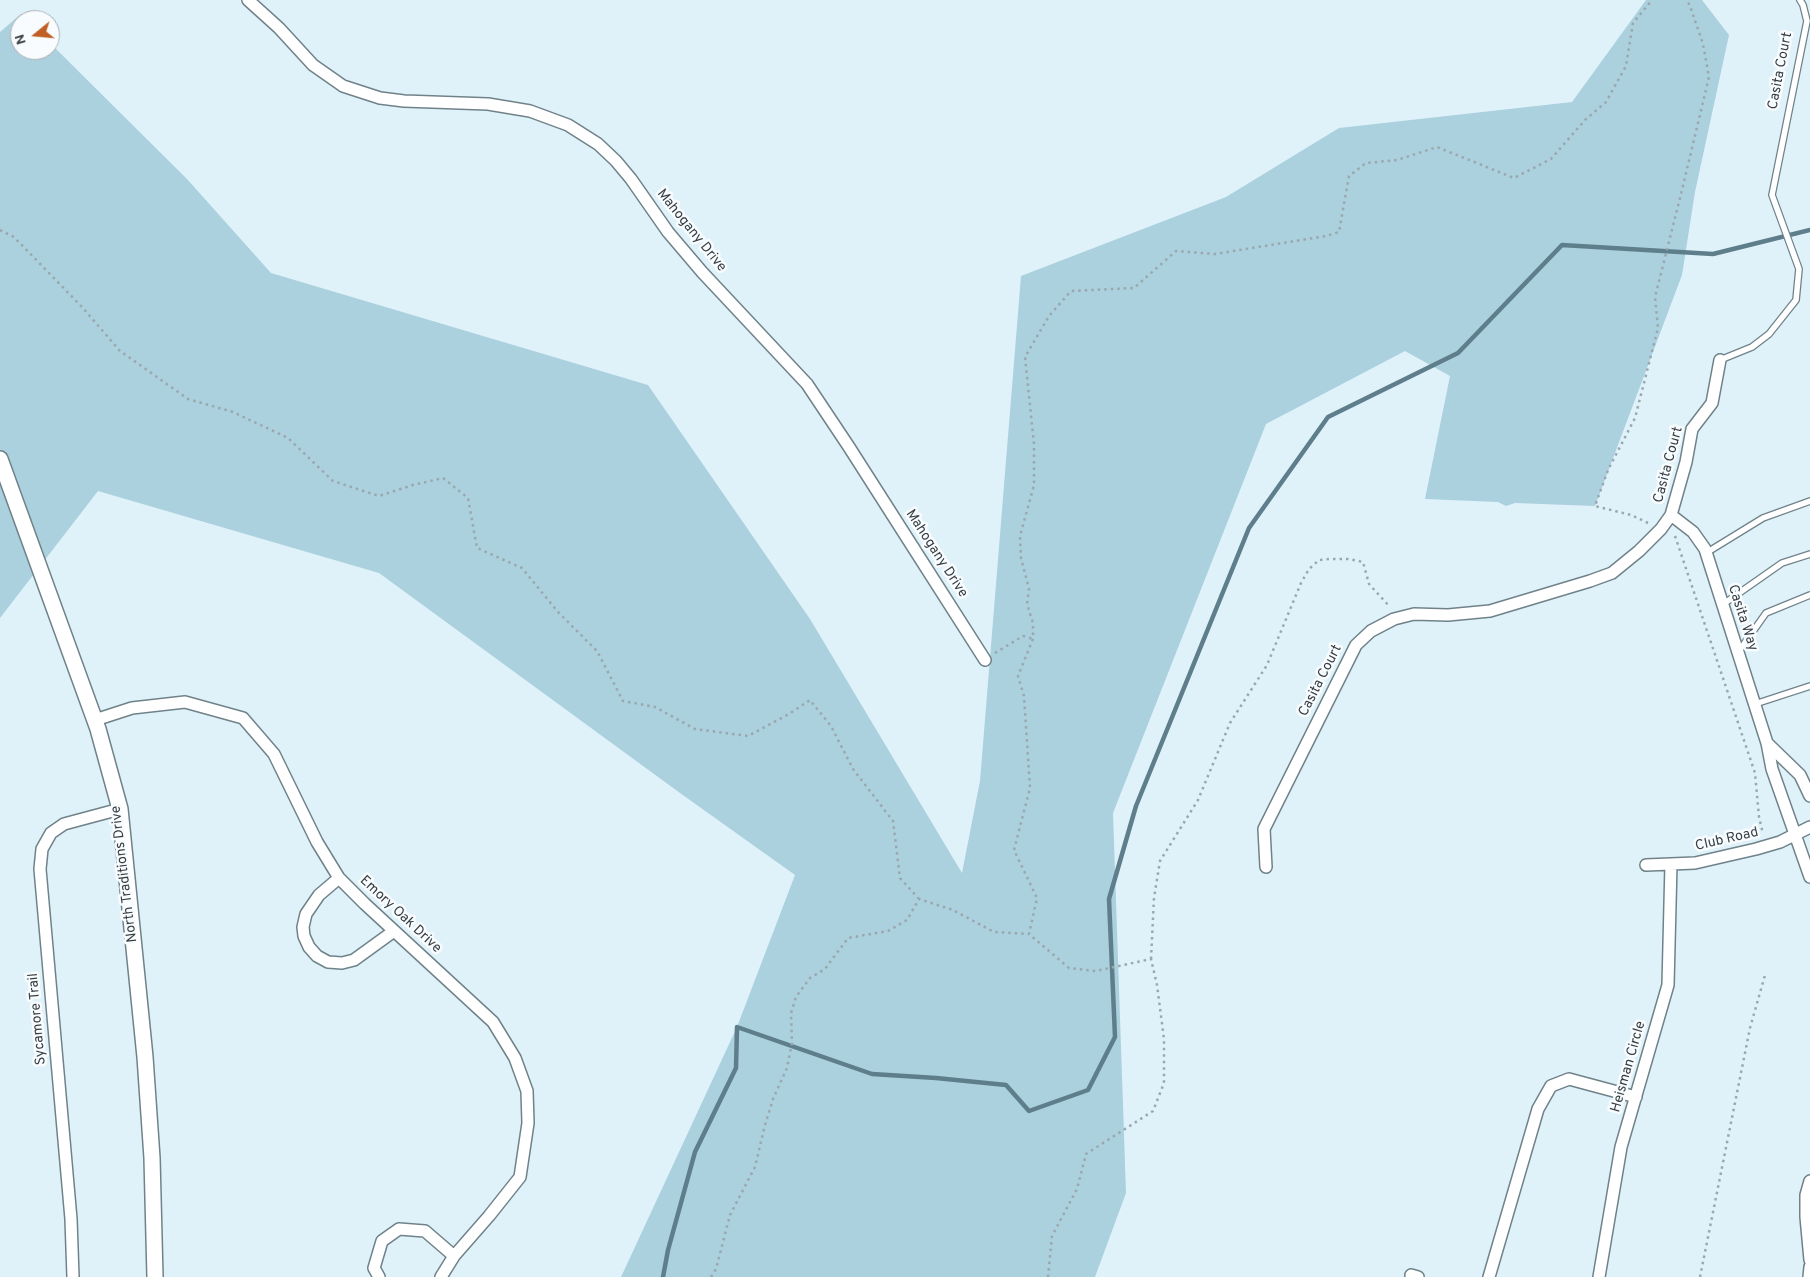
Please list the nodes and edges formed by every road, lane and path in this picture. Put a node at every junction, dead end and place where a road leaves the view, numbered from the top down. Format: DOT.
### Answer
graph roads {
  1 [pos="248,0"];
  2 [pos="1652,0"];
  3 [pos="1687,0"];
  4 [pos="1800,0"];
  5 [pos="0,230"];
  6 [pos="1720,360"];
  7 [pos="0,459"];
  8 [pos="1810,501"];
  9 [pos="1671,515"];
  10 [pos="1661,529"];
  11 [pos="1706,553"];
  12 [pos="1810,554"];
  13 [pos="1810,595"];
  14 [pos="1722,605"];
  15 [pos="1398,618"];
  16 [pos="1033,639"];
  17 [pos="1738,653"];
  18 [pos="985,660"];
  19 [pos="1810,686"];
  20 [pos="1754,704"];
  21 [pos="95,720"];
  22 [pos="1767,743"];
  23 [pos="1810,796"];
  24 [pos="120,809"];
  25 [pos="1810,827"];
  26 [pos="1795,834"];
  27 [pos="1780,842"];
  28 [pos="1646,864"];
  29 [pos="1670,864"];
  30 [pos="1266,866"];
  31 [pos="1810,877"];
  32 [pos="339,878"];
  33 [pos="919,899"];
  34 [pos="394,931"];
  35 [pos="1029,934"];
  36 [pos="1151,959"];
  37 [pos="1765,975"];
  38 [pos="1636,1096"];
  39 [pos="1810,1181"];
  40 [pos="454,1256"];
  41 [pos="1810,1260"];
  42 [pos="1810,1267"];
  43 [pos="74,1277"];
  44 [pos="155,1277"];
  45 [pos="379,1277"];
  46 [pos="441,1277"];
  47 [pos="711,1277"];
  48 [pos="1048,1277"];
  49 [pos="1489,1277"];
  50 [pos="1599,1277"];
  51 [pos="1700,1277"];
  52 [pos="1809,1277"];
  1 -- 18 [label="street, Mahogany Drive"];
  2 -- 16 [label="path"];
  3 -- 10 [label="path"];
  4 -- 6 [label="lane, Casita Court"];
  5 -- 33 [label="path"];
  6 -- 9 [label="street, Casita Court"];
  7 -- 21 [label="street, North Traditions Drive"];
  8 -- 11 [label="lane"];
  9 -- 10 [label="street, Casita Court"];
  9 -- 11 [label="street, Casita Way"];
  10 -- 15 [label="street, Casita Court"];
  10 -- 27 [label="path"];
  11 -- 14 [label="street, Casita Way"];
  12 -- 14 [label="lane"];
  13 -- 17 [label="lane"];
  14 -- 17 [label="street, Casita Way"];
  15 -- 30 [label="street, Casita Court"];
  15 -- 36 [label="path"];
  16 -- 18 [label="path"];
  16 -- 35 [label="path"];
  17 -- 20 [label="street, Casita Way"];
  19 -- 20 [label="lane"];
  20 -- 22 [label="street, Casita Way"];
  21 -- 24 [label="street, North Traditions Drive"];
  21 -- 32 [label="street, Emory Oak Drive"];
  22 -- 23 [label="street, Casita Way"];
  22 -- 26 [label="street, Casita Way"];
  24 -- 43 [label="street, Sycamore Trail"];
  24 -- 44 [label="street, North Traditions Drive"];
  25 -- 26 [label="street, Club Road"];
  26 -- 27 [label="street, Club Road"];
  26 -- 31 [label="street, Casita Way"];
  27 -- 29 [label="street, Club Road"];
  28 -- 29 [label="street, Club Road"];
  29 -- 38 [label="street, Heisman Circle"];
  32 -- 34 [label="street, Emory Oak Drive"];
  32 -- 34 [label="street"];
  33 -- 35 [label="path"];
  33 -- 47 [label="path"];
  34 -- 40 [label="street, Emory Oak Drive"];
  35 -- 36 [label="path"];
  36 -- 48 [label="path"];
  37 -- 51 [label="path"];
  38 -- 49 [label="street"];
  38 -- 50 [label="street, Heisman Circle"];
  39 -- 41 [label="street"];
  40 -- 45 [label="street"];
  40 -- 46 [label="street, Emory Oak Drive"];
  42 -- 52 [label="street"];
}
